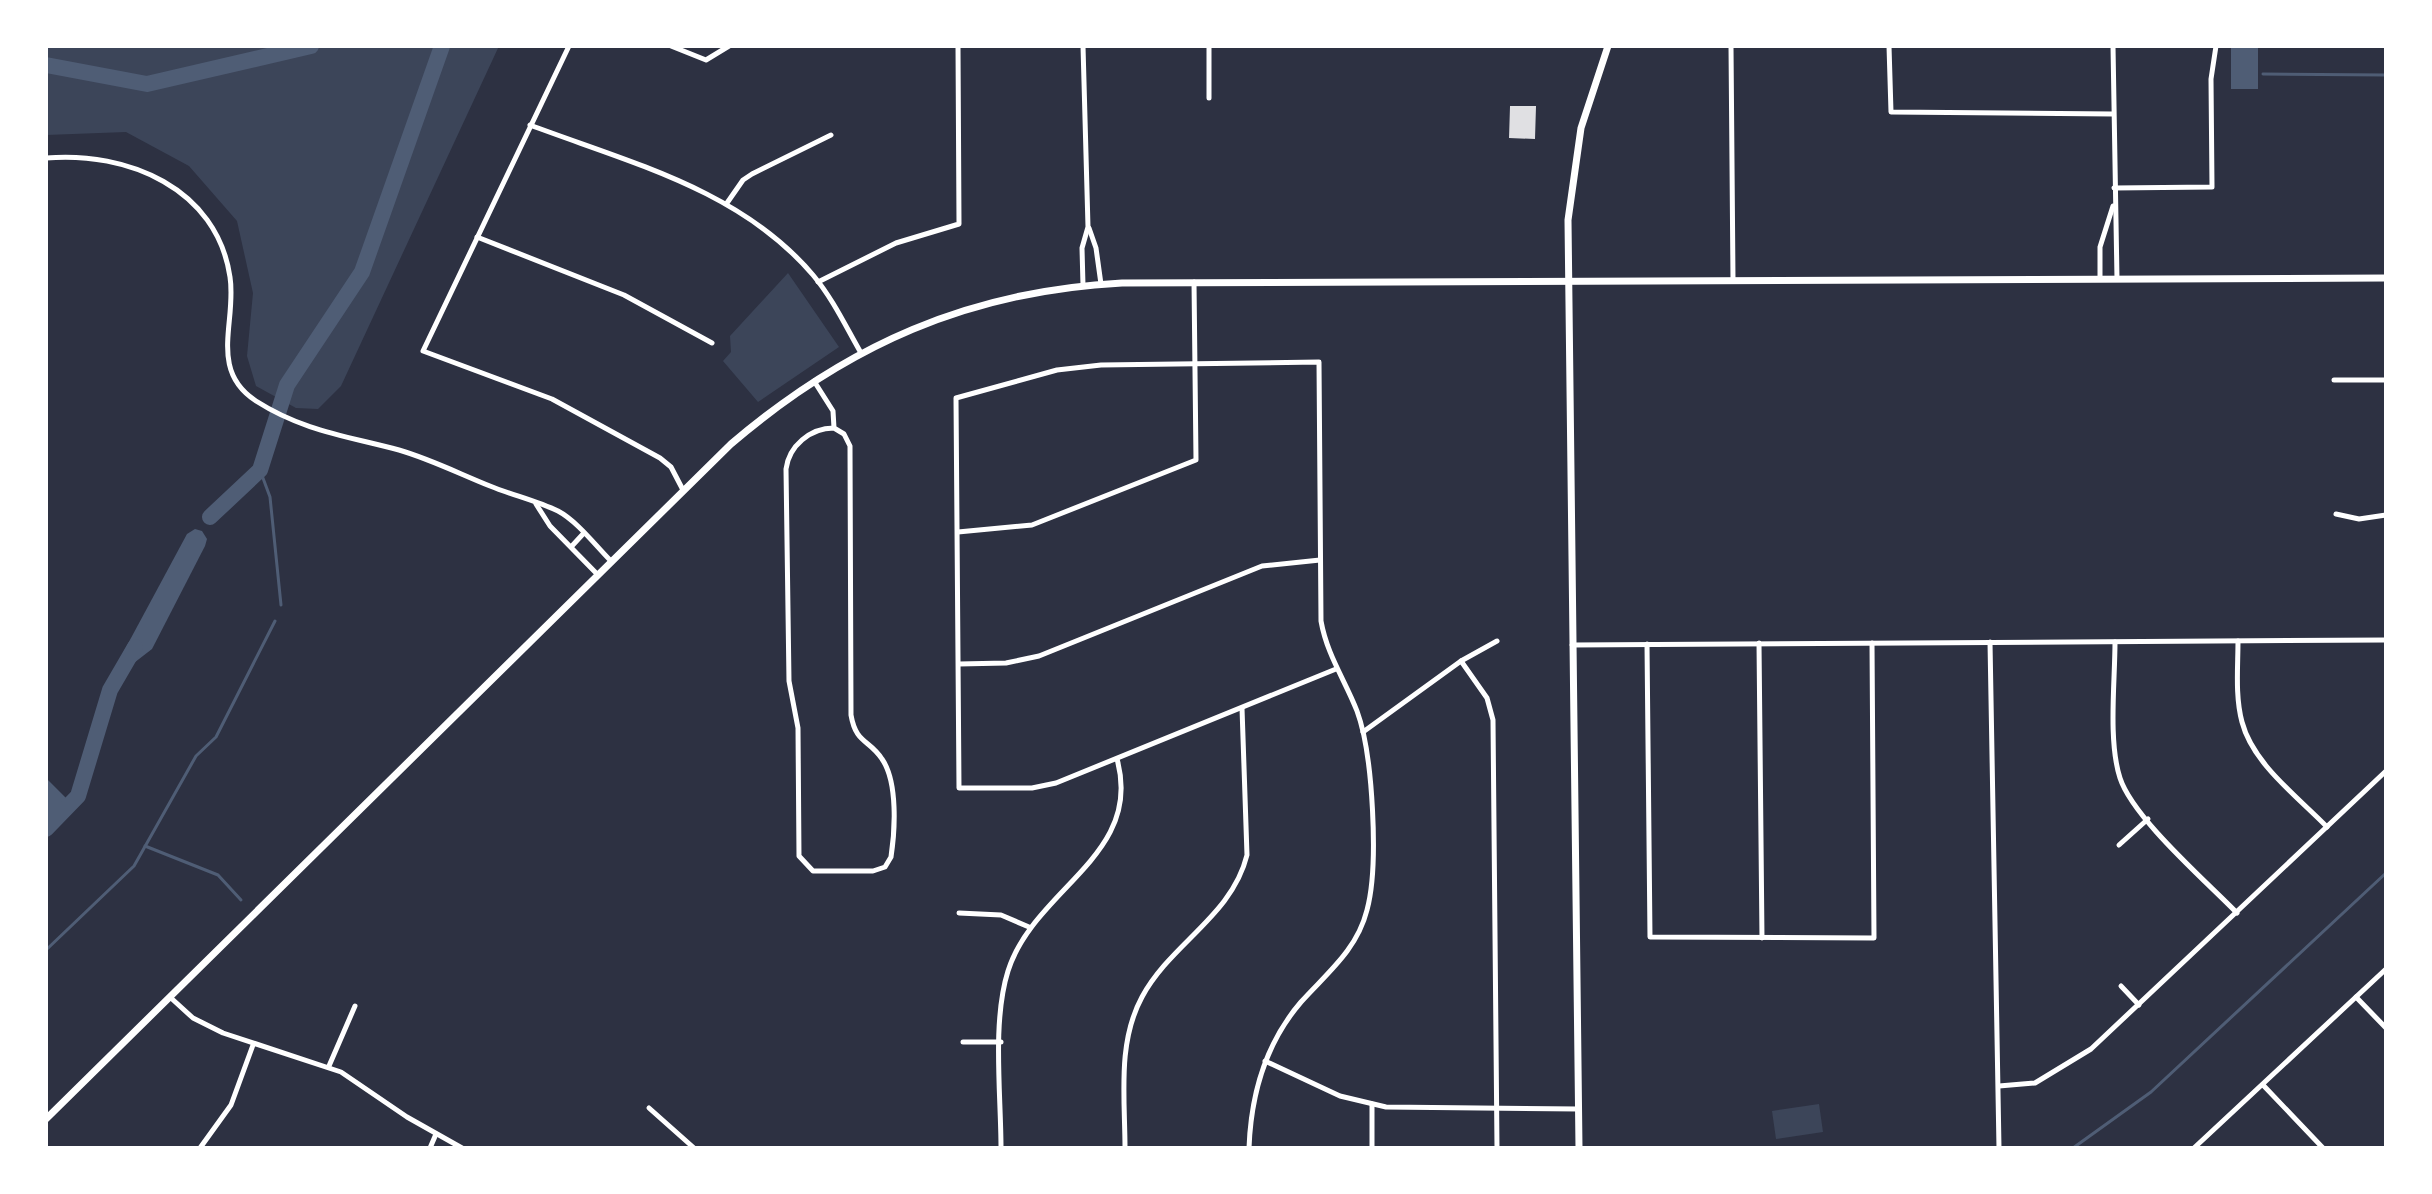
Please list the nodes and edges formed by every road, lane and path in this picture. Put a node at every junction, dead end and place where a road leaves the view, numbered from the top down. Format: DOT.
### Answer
graph roads {
  1 [pos="569,46"];
  2 [pos="671,46"];
  3 [pos="729,46"];
  4 [pos="958,46"];
  5 [pos="1083,46"];
  6 [pos="1209,46"];
  7 [pos="1608,46"];
  8 [pos="1731,46"];
  9 [pos="1889,46"];
  10 [pos="2113,46"];
  11 [pos="2216,46"];
  12 [pos="1209,98"];
  13 [pos="2113,114"];
  14 [pos="530,125"];
  15 [pos="831,135"];
  16 [pos="46,158"];
  17 [pos="2114,188"];
  18 [pos="727,203"];
  19 [pos="2114,205"];
  20 [pos="1088,227"];
  21 [pos="477,237"];
  22 [pos="2386,278"];
  23 [pos="2100,279"];
  24 [pos="2117,279"];
  25 [pos="1733,280"];
  26 [pos="1568,281"];
  27 [pos="818,282"];
  28 [pos="1194,282"];
  29 [pos="1101,284"];
  30 [pos="1083,285"];
  31 [pos="712,343"];
  32 [pos="861,353"];
  33 [pos="1195,363"];
  34 [pos="813,380"];
  35 [pos="2334,380"];
  36 [pos="2386,380"];
  37 [pos="834,428"];
  38 [pos="684,491"];
  39 [pos="535,504"];
  40 [pos="2336,514"];
  41 [pos="2386,515"];
  42 [pos="958,532"];
  43 [pos="583,534"];
  44 [pos="571,547"];
  45 [pos="1320,560"];
  46 [pos="611,561"];
  47 [pos="598,575"];
  48 [pos="2386,640"];
  49 [pos="1497,641"];
  50 [pos="2238,641"];
  51 [pos="1990,642"];
  52 [pos="2115,642"];
  53 [pos="1759,643"];
  54 [pos="1872,643"];
  55 [pos="1647,644"];
  56 [pos="1572,645"];
  57 [pos="1461,661"];
  58 [pos="959,664"];
  59 [pos="1336,669"];
  60 [pos="1242,708"];
  61 [pos="1363,732"];
  62 [pos="1117,759"];
  63 [pos="2386,771"];
  64 [pos="2148,819"];
  65 [pos="2327,827"];
  66 [pos="2119,845"];
  67 [pos="959,913"];
  68 [pos="2237,913"];
  69 [pos="1029,927"];
  70 [pos="1762,938"];
  71 [pos="2386,969"];
  72 [pos="2121,986"];
  73 [pos="2356,997"];
  74 [pos="171,998"];
  75 [pos="2139,1005"];
  76 [pos="355,1006"];
  77 [pos="2386,1028"];
  78 [pos="963,1042"];
  79 [pos="1001,1042"];
  80 [pos="253,1045"];
  81 [pos="1265,1061"];
  82 [pos="329,1066"];
  83 [pos="2263,1085"];
  84 [pos="1999,1086"];
  85 [pos="1372,1104"];
  86 [pos="649,1108"];
  87 [pos="1497,1108"];
  88 [pos="1578,1109"];
  89 [pos="46,1119"];
  90 [pos="436,1134"];
  91 [pos="200,1148"];
  92 [pos="430,1148"];
  93 [pos="462,1148"];
  94 [pos="694,1148"];
  95 [pos="1001,1148"];
  96 [pos="1125,1148"];
  97 [pos="1249,1148"];
  98 [pos="1372,1148"];
  99 [pos="1497,1148"];
  100 [pos="1579,1148"];
  101 [pos="1999,1148"];
  102 [pos="2194,1148"];
  103 [pos="2323,1148"];
  1 -- 14 [label="street"];
  2 -- 3 [label="street"];
  4 -- 27 [label="street"];
  5 -- 20 [label="street"];
  6 -- 12 [label="street"];
  7 -- 26 [label="main road"];
  8 -- 25 [label="street"];
  9 -- 13 [label="street"];
  10 -- 13 [label="street"];
  11 -- 17 [label="street"];
  13 -- 17 [label="street"];
  14 -- 18 [label="street"];
  14 -- 21 [label="street"];
  15 -- 18 [label="street"];
  16 -- 39 [label="street"];
  17 -- 19 [label="street"];
  18 -- 27 [label="street"];
  19 -- 23 [label="street"];
  19 -- 24 [label="street"];
  20 -- 29 [label="street"];
  20 -- 30 [label="street"];
  21 -- 31 [label="street"];
  21 -- 38 [label="street"];
  22 -- 24 [label="main road"];
  23 -- 24 [label="main road"];
  23 -- 25 [label="main road"];
  25 -- 26 [label="main road"];
  26 -- 28 [label="main road"];
  26 -- 56 [label="main road"];
  27 -- 32 [label="street"];
  28 -- 29 [label="main road"];
  28 -- 33 [label="street"];
  29 -- 30 [label="main road"];
  30 -- 32 [label="main road"];
  32 -- 34 [label="main road"];
  33 -- 42 [label="street"];
  33 -- 42 [label="street"];
  33 -- 45 [label="street"];
  34 -- 37 [label="street"];
  34 -- 38 [label="main road"];
  35 -- 36 [label="street"];
  37 -- 37 [label="street"];
  38 -- 46 [label="main road"];
  39 -- 43 [label="street"];
  39 -- 44 [label="street"];
  40 -- 41 [label="street"];
  42 -- 58 [label="street"];
  43 -- 44 [label="street"];
  43 -- 46 [label="street"];
  44 -- 47 [label="street"];
  45 -- 58 [label="street"];
  45 -- 59 [label="street"];
  46 -- 47 [label="main road"];
  47 -- 74 [label="main road"];
  48 -- 50 [label="street"];
  49 -- 57 [label="street"];
  50 -- 52 [label="street"];
  50 -- 65 [label="street"];
  51 -- 52 [label="street"];
  51 -- 54 [label="street"];
  51 -- 84 [label="street"];
  52 -- 64 [label="street"];
  53 -- 54 [label="street"];
  53 -- 55 [label="street"];
  53 -- 70 [label="street"];
  54 -- 70 [label="street"];
  55 -- 56 [label="street"];
  55 -- 70 [label="street"];
  56 -- 88 [label="main road"];
  57 -- 61 [label="street"];
  57 -- 87 [label="street"];
  58 -- 62 [label="street"];
  59 -- 60 [label="street"];
  59 -- 61 [label="street"];
  60 -- 62 [label="street"];
  60 -- 96 [label="street"];
  61 -- 81 [label="street"];
  62 -- 69 [label="street"];
  63 -- 65 [label="street"];
  64 -- 66 [label="street"];
  64 -- 68 [label="street"];
  65 -- 68 [label="street"];
  67 -- 69 [label="street"];
  68 -- 75 [label="street"];
  69 -- 79 [label="street"];
  71 -- 73 [label="street"];
  72 -- 75 [label="street"];
  73 -- 77 [label="street"];
  73 -- 83 [label="street"];
  74 -- 80 [label="street"];
  74 -- 89 [label="main road"];
  75 -- 84 [label="street"];
  76 -- 82 [label="street"];
  78 -- 79 [label="street"];
  79 -- 95 [label="street"];
  80 -- 82 [label="street"];
  80 -- 91 [label="street"];
  81 -- 85 [label="street"];
  81 -- 97 [label="street"];
  82 -- 90 [label="street"];
  83 -- 102 [label="street"];
  83 -- 103 [label="street"];
  84 -- 101 [label="street"];
  85 -- 87 [label="street"];
  85 -- 98 [label="street"];
  86 -- 94 [label="street"];
  87 -- 88 [label="street"];
  87 -- 99 [label="street"];
  88 -- 100 [label="main road"];
  90 -- 92 [label="street"];
  90 -- 93 [label="street"];
}
